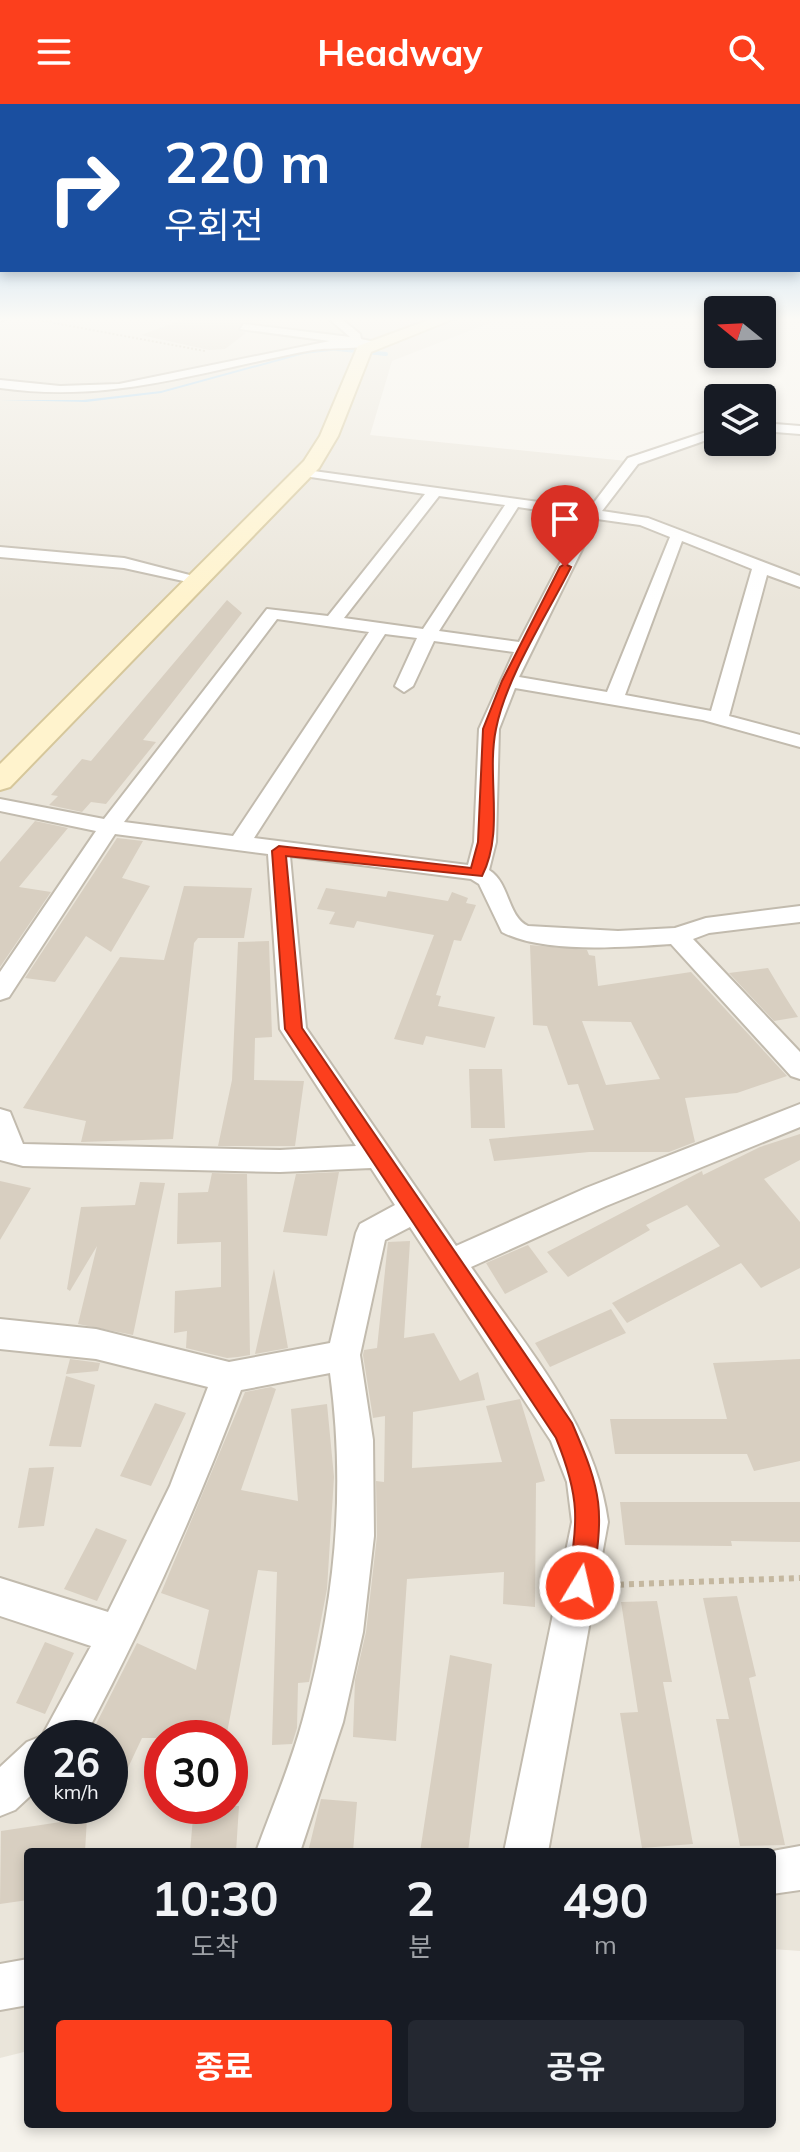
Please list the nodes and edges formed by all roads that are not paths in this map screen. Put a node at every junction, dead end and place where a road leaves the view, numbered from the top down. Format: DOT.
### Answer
graph roads {
  1 [pos="337,413"];
  2 [pos="776,428"];
  3 [pos="800,430"];
  4 [pos="704,437"];
  5 [pos="304,472"];
  6 [pos="435,491"];
  7 [pos="514,502"];
  8 [pos="593,513"];
  9 [pos="679,534"];
  10 [pos="0,552"];
  11 [pos="761,566"];
  12 [pos="197,579"];
  13 [pos="800,582"];
  14 [pos="333,621"];
  15 [pos="380,628"];
  16 [pos="428,634"];
  17 [pos="524,648"];
  18 [pos="508,681"];
  19 [pos="404,686"];
  20 [pos="614,699"];
  21 [pos="719,718"];
  22 [pos="800,741"];
  23 [pos="0,781"];
  24 [pos="0,805"];
  25 [pos="109,827"];
  26 [pos="239,844"];
  27 [pos="279,851"];
  28 [pos="477,873"];
  29 [pos="800,914"];
  30 [pos="677,936"];
  31 [pos="0,991"];
  32 [pos="800,1069"];
  33 [pos="800,1115"];
  34 [pos="0,1120"];
  35 [pos="380,1156"];
  36 [pos="415,1209"];
  37 [pos="452,1262"];
  38 [pos="0,1334"];
  39 [pos="344,1355"];
  40 [pos="229,1377"];
  41 [pos="0,1597"];
  42 [pos="118,1635"];
  43 [pos="72,1720"];
  44 [pos="24,1773"];
  45 [pos="0,1795"];
  46 [pos="279,1848"];
  47 [pos="527,1848"];
  48 [pos="800,1868"];
  49 [pos="776,1871"];
  50 [pos="24,1983"];
  51 [pos="0,1987"];
  1 -- 5 [label="street"];
  2 -- 3 [label="street"];
  4 -- 8 [label="street"];
  5 -- 6 [label="street"];
  5 -- 12 [label="street"];
  6 -- 7 [label="street"];
  6 -- 14 [label="street"];
  7 -- 8 [label="street"];
  7 -- 16 [label="street"];
  8 -- 9 [label="street"];
  8 -- 17 [label="street"];
  9 -- 11 [label="street"];
  9 -- 20 [label="street"];
  10 -- 12 [label="street"];
  11 -- 13 [label="street"];
  11 -- 21 [label="street"];
  12 -- 23 [label="street"];
  14 -- 15 [label="street"];
  14 -- 25 [label="street"];
  15 -- 16 [label="street"];
  15 -- 26 [label="street"];
  16 -- 17 [label="street"];
  16 -- 19 [label="street"];
  17 -- 18 [label="street"];
  18 -- 20 [label="street"];
  18 -- 28 [label="street"];
  20 -- 21 [label="street"];
  21 -- 22 [label="street"];
  24 -- 25 [label="street"];
  25 -- 26 [label="street"];
  25 -- 31 [label="street"];
  26 -- 27 [label="street"];
  27 -- 28 [label="street"];
  27 -- 35 [label="street"];
  28 -- 30 [label="street"];
  29 -- 30 [label="street"];
  30 -- 32 [label="street"];
  33 -- 37 [label="street"];
  34 -- 35 [label="street"];
  35 -- 36 [label="street"];
  36 -- 37 [label="street"];
  36 -- 39 [label="street"];
  37 -- 47 [label="street"];
  38 -- 40 [label="street"];
  39 -- 40 [label="street"];
  39 -- 46 [label="street"];
  40 -- 42 [label="street"];
  41 -- 42 [label="street"];
  42 -- 43 [label="street"];
  44 -- 45 [label="street"];
  48 -- 49 [label="street"];
  50 -- 51 [label="street"];
}
